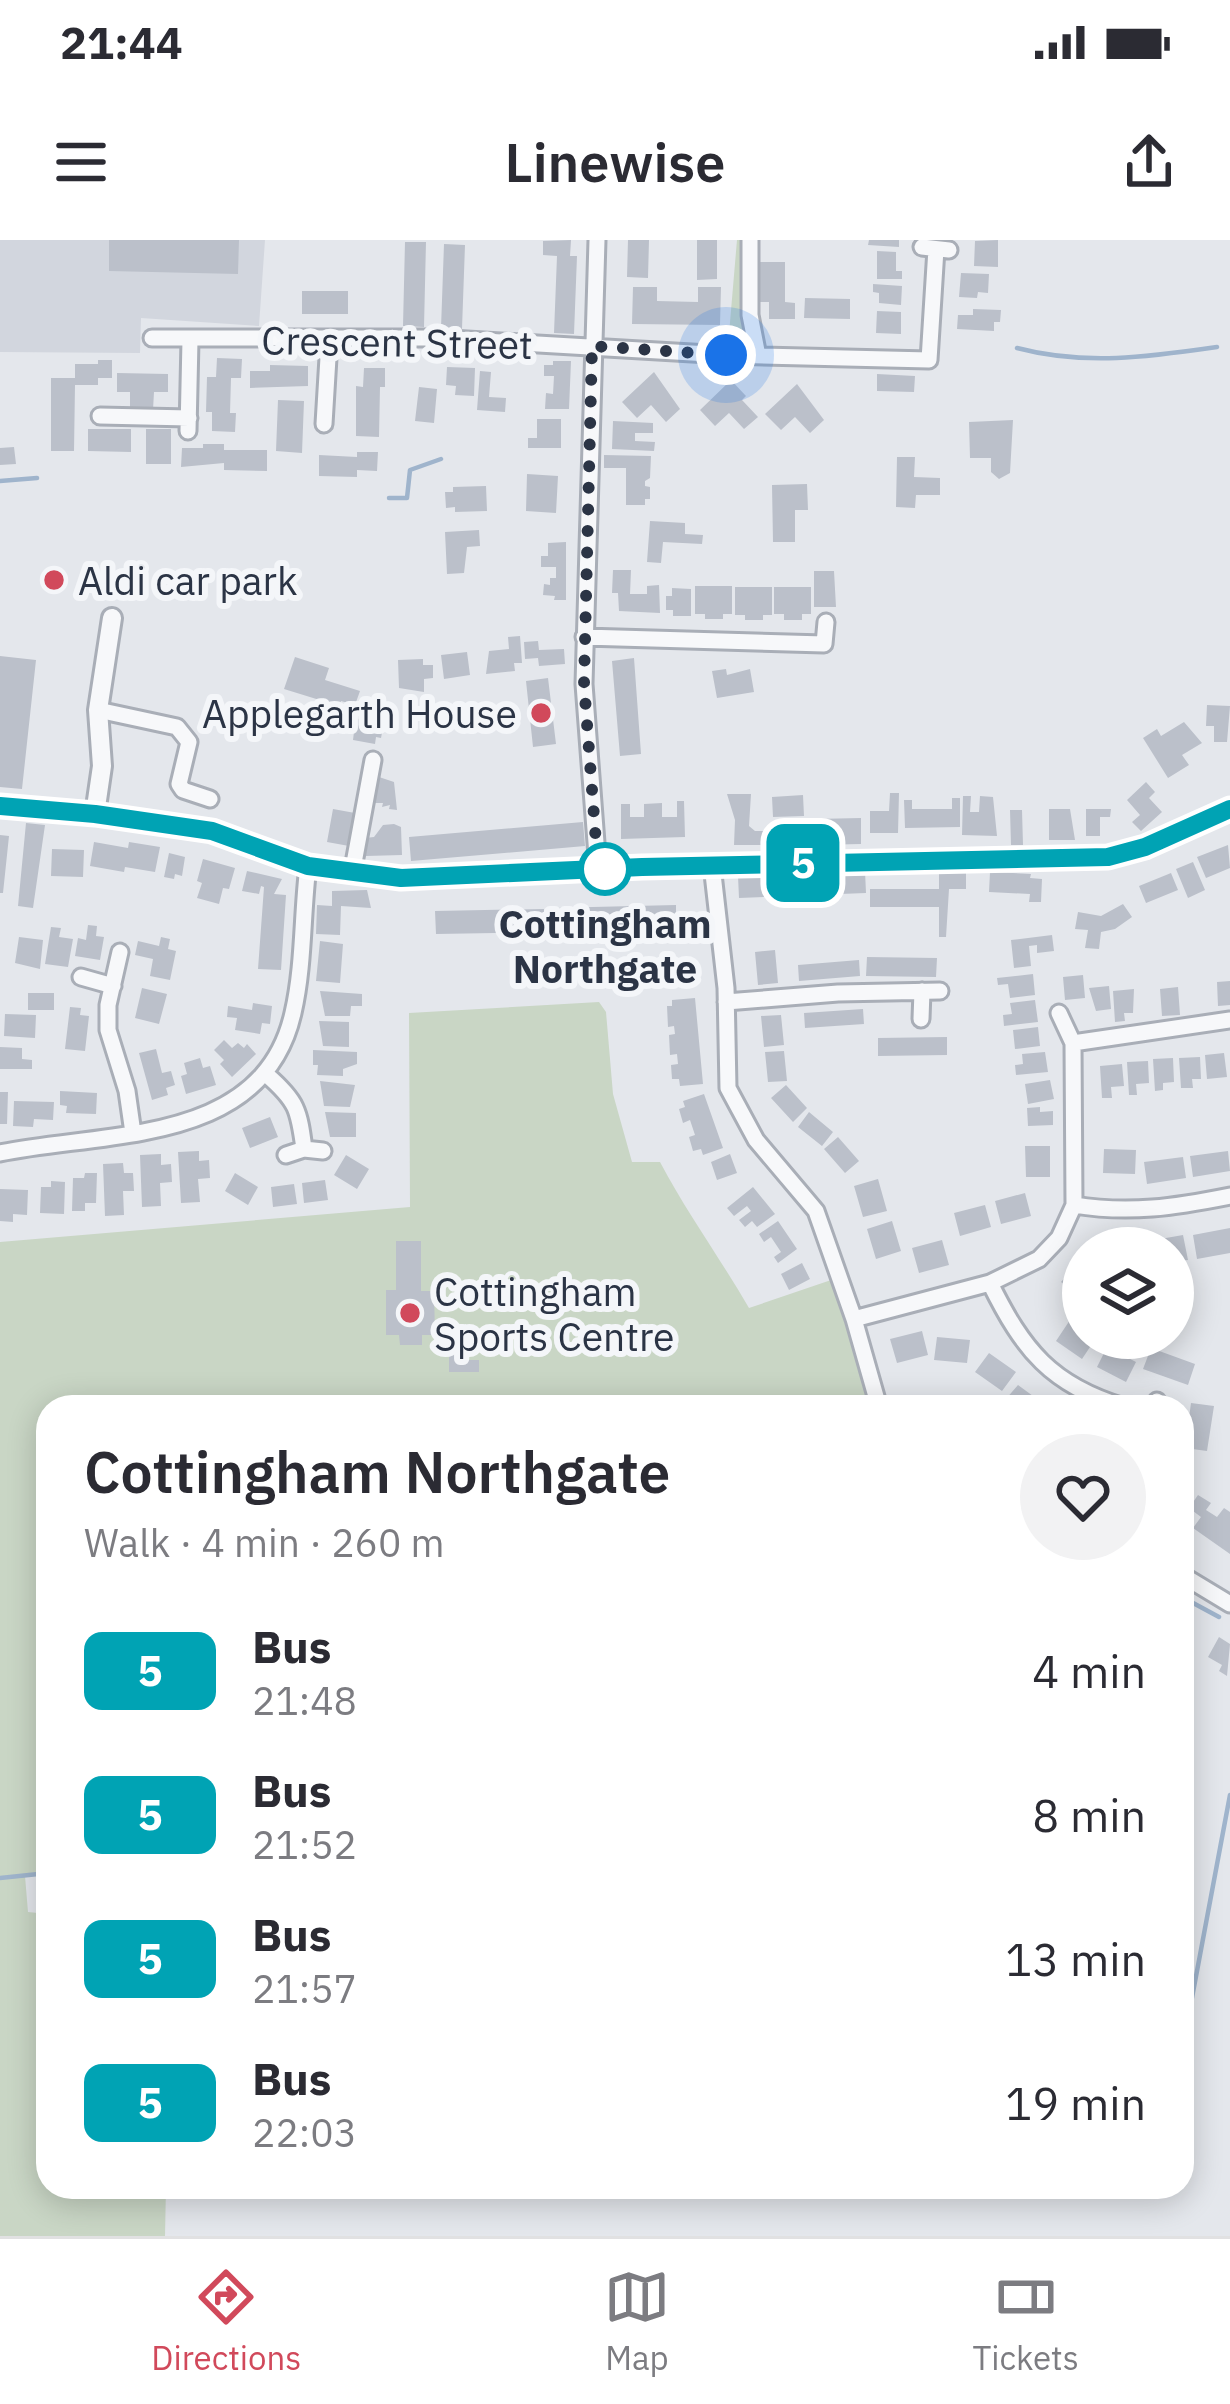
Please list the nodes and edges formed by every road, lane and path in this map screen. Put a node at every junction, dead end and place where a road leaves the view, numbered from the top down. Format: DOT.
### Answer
graph roads {
  1 [pos="597,240"];
  2 [pos="750,240"];
  3 [pos="936,249"];
  4 [pos="152,338"];
  5 [pos="190,340"];
  6 [pos="329,341"];
  7 [pos="592,346"];
  8 [pos="758,356"];
  9 [pos="100,416"];
  10 [pos="324,424"];
  11 [pos="112,618"];
  12 [pos="826,622"];
  13 [pos="584,637"];
  14 [pos="98,710"];
  15 [pos="374,760"];
  16 [pos="209,799"];
  17 [pos="0,806"];
  18 [pos="1230,809"];
  19 [pos="95,814"];
  20 [pos="712,865"];
  21 [pos="308,866"];
  22 [pos="598,869"];
  23 [pos="352,874"];
  24 [pos="120,952"];
  25 [pos="81,977"];
  26 [pos="113,986"];
  27 [pos="922,991"];
  28 [pos="940,992"];
  29 [pos="726,1002"];
  30 [pos="1059,1013"];
  31 [pos="920,1019"];
  32 [pos="1230,1020"];
  33 [pos="1073,1043"];
  34 [pos="267,1076"];
  35 [pos="133,1133"];
  36 [pos="304,1150"];
  37 [pos="323,1151"];
  38 [pos="0,1154"];
  39 [pos="286,1155"];
  40 [pos="1230,1196"];
  41 [pos="1074,1205"];
  42 [pos="990,1282"];
  43 [pos="854,1318"];
  44 [pos="876,1395"];
  45 [pos="1087,1395"];
  46 [pos="1194,1582"];
  47 [pos="1230,1604"];
  1 -- 7 [label="street"];
  2 -- 8 [label="street"];
  3 -- 8 [label="street, Crescent Street"];
  4 -- 5 [label="street, Crescent Street"];
  5 -- 6 [label="street, Crescent Street"];
  5 -- 9 [label="street"];
  6 -- 7 [label="street, Crescent Street"];
  6 -- 10 [label="street"];
  7 -- 8 [label="street, Crescent Street"];
  7 -- 13 [label="street"];
  11 -- 14 [label="street"];
  12 -- 13 [label="street"];
  13 -- 22 [label="street"];
  14 -- 16 [label="street"];
  14 -- 19 [label="street"];
  15 -- 23 [label="street"];
  17 -- 19 [label="street"];
  18 -- 20 [label="street"];
  19 -- 21 [label="street"];
  20 -- 22 [label="street"];
  20 -- 29 [label="street"];
  21 -- 23 [label="street"];
  21 -- 34 [label="street"];
  22 -- 23 [label="street"];
  24 -- 26 [label="street"];
  25 -- 26 [label="street"];
  26 -- 35 [label="street"];
  27 -- 28 [label="street"];
  27 -- 29 [label="street"];
  27 -- 31 [label="street"];
  29 -- 43 [label="street"];
  30 -- 33 [label="street"];
  32 -- 33 [label="street"];
  33 -- 41 [label="street"];
  34 -- 35 [label="street"];
  34 -- 36 [label="street"];
  35 -- 38 [label="street"];
  36 -- 37 [label="street"];
  36 -- 39 [label="street"];
  40 -- 41 [label="street"];
  41 -- 42 [label="street"];
  42 -- 43 [label="street"];
  42 -- 45 [label="street"];
  43 -- 44 [label="street"];
  46 -- 47 [label="street"];
}
